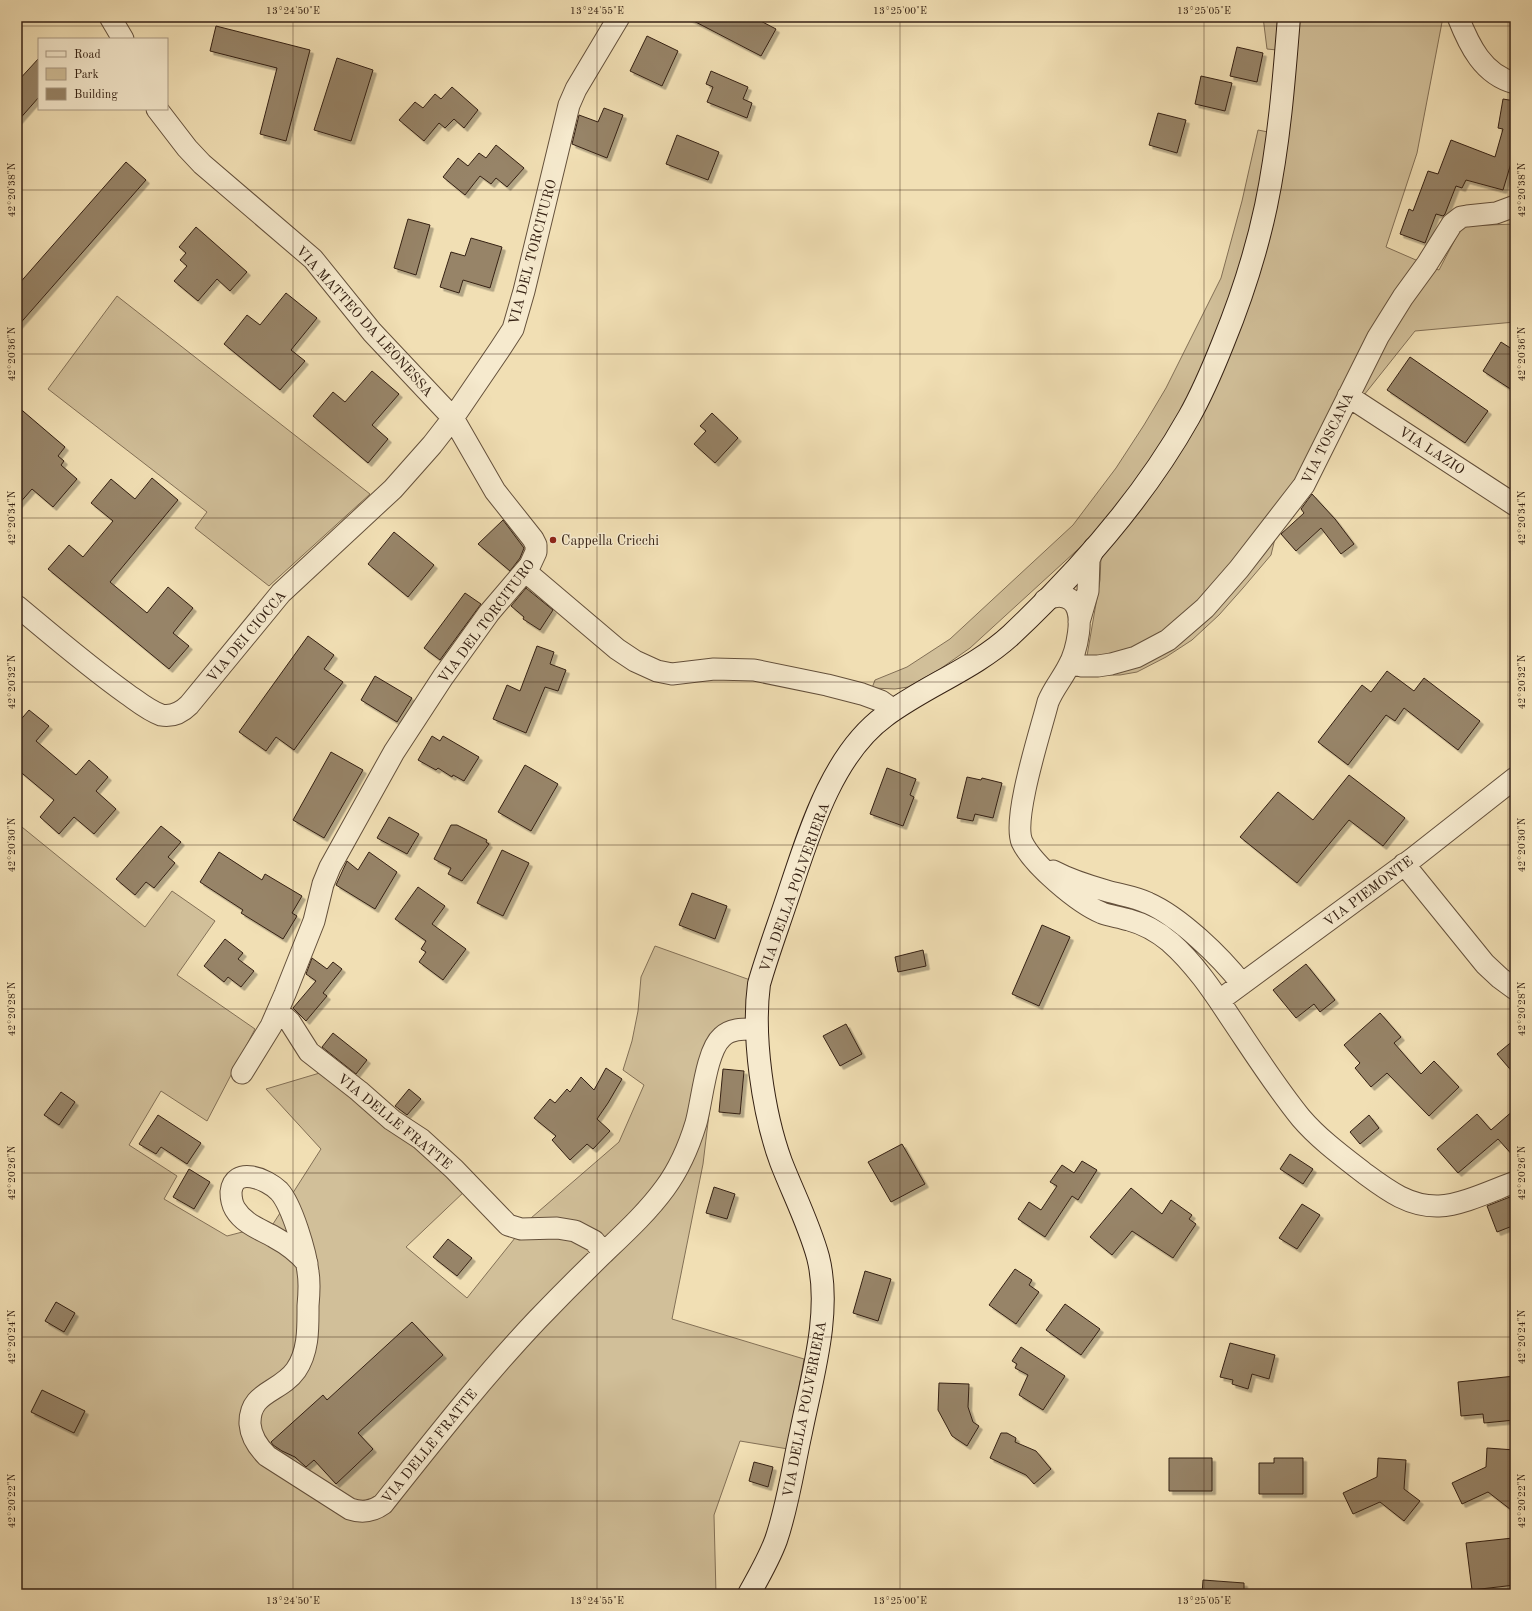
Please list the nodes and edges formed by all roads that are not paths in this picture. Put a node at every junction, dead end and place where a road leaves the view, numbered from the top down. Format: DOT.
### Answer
graph roads {
  1 [pos="110,17"];
  2 [pos="619,17"];
  3 [pos="1289,17"];
  4 [pos="1458,17"];
  5 [pos="121,38"];
  6 [pos="1515,83"];
  7 [pos="158,110"];
  8 [pos="1515,206"];
  9 [pos="1348,396"];
  10 [pos="453,418"];
  11 [pos="1515,505"];
  12 [pos="1094,548"];
  13 [pos="525,571"];
  14 [pos="1071,574"];
  15 [pos="1045,600"];
  16 [pos="17,606"];
  17 [pos="1081,612"];
  18 [pos="1070,663"];
  19 [pos="892,711"];
  20 [pos="1515,778"];
  21 [pos="1028,851"];
  22 [pos="1404,864"];
  23 [pos="1242,984"];
  24 [pos="1515,989"];
  25 [pos="1220,1000"];
  26 [pos="278,1011"];
  27 [pos="758,1029"];
  28 [pos="242,1073"];
  29 [pos="1515,1182"];
  30 [pos="604,1253"];
  31 [pos="307,1263"];
  32 [pos="749,1594"];
  1 -- 5 [label="street"];
  2 -- 10 [label="street, VIA DEL TORCITURO"];
  3 -- 12 [label="main road, VIA DELLA POLVERIERA"];
  4 -- 6 [label="street"];
  7 -- 10 [label="street, VIA MATTEO DA LEONESSA"];
  8 -- 9 [label="street, VIA TOSCANA"];
  9 -- 11 [label="street, VIA LAZIO"];
  9 -- 18 [label="street, VIA TOSCANA"];
  10 -- 13 [label="street, VIA DEL TORCITURO"];
  10 -- 16 [label="street, VIA DEI CIOCCA"];
  12 -- 14 [label="main road, VIA DELLA POLVERIERA"];
  12 -- 17 [label="street"];
  13 -- 19 [label="street"];
  13 -- 26 [label="street, VIA DEL TORCITURO"];
  14 -- 15 [label="main road, VIA DELLA POLVERIERA"];
  14 -- 17 [label="street"];
  15 -- 17 [label="street"];
  15 -- 19 [label="main road, VIA DELLA POLVERIERA"];
  17 -- 18 [label="street"];
  18 -- 21 [label="street"];
  19 -- 27 [label="main road, VIA DELLA POLVERIERA"];
  20 -- 22 [label="street, VIA PIEMONTE"];
  21 -- 23 [label="street"];
  21 -- 25 [label="street"];
  22 -- 23 [label="street, VIA PIEMONTE"];
  22 -- 24 [label="street"];
  23 -- 25 [label="street, VIA PIEMONTE"];
  25 -- 29 [label="street"];
  26 -- 28 [label="street, VIA DEL TORCITURO"];
  26 -- 30 [label="street, VIA DELLE FRATTE"];
  27 -- 30 [label="street, VIA DELLE FRATTE"];
  27 -- 32 [label="main road, VIA DELLA POLVERIERA"];
  30 -- 31 [label="street, VIA DELLE FRATTE"];
}
